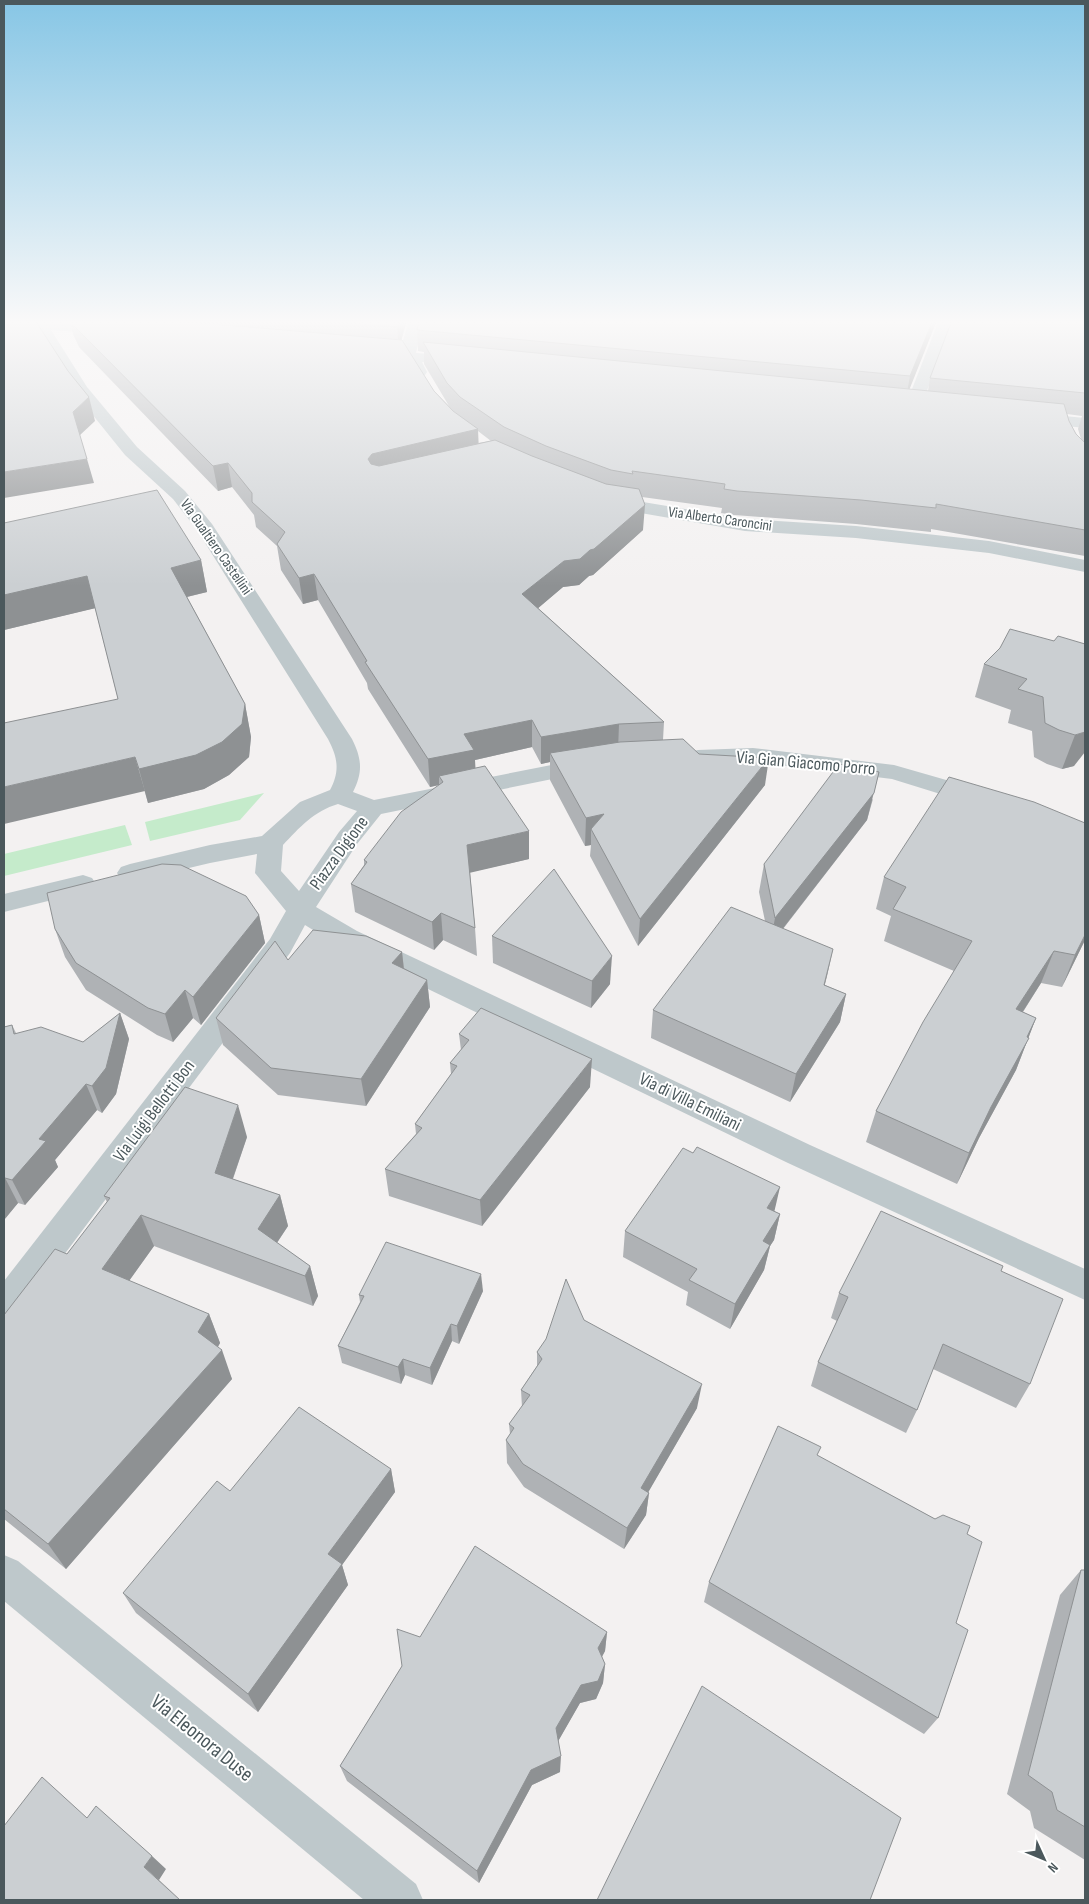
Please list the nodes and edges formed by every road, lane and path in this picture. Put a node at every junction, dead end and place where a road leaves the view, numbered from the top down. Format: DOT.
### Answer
graph roads {
  1 [pos="96,409"];
  2 [pos="1016,417"];
  3 [pos="1085,423"];
  4 [pos="589,495"];
  5 [pos="1085,566"];
  6 [pos="672,758"];
  7 [pos="610,761"];
  8 [pos="339,796"];
  9 [pos="996,804"];
  10 [pos="373,808"];
  11 [pos="270,843"];
  12 [pos="4,903"];
  13 [pos="300,910"];
  14 [pos="1085,1285"];
  15 [pos="4,1308"];
  16 [pos="4,1575"];
  17 [pos="400,1900"];
  1 -- 8 [label="street, Via Gualtiero Castellini"];
  2 -- 3 [label="street"];
  4 -- 5 [label="street, Via Alberto Caroncini"];
  6 -- 9 [label="street, Via Gian Giacomo Porro"];
  7 -- 10 [label="street"];
  8 -- 10 [label="street, Piazza Digione"];
  8 -- 11 [label="street, Piazza Digione"];
  10 -- 13 [label="street, Piazza Digione"];
  11 -- 12 [label="street"];
  11 -- 13 [label="street, Piazza Digione"];
  13 -- 14 [label="street, Via di Villa Emiliani"];
  13 -- 15 [label="street, Via Luigi Bellotti Bon"];
  16 -- 17 [label="street, Via Eleonora Duse"];
}
